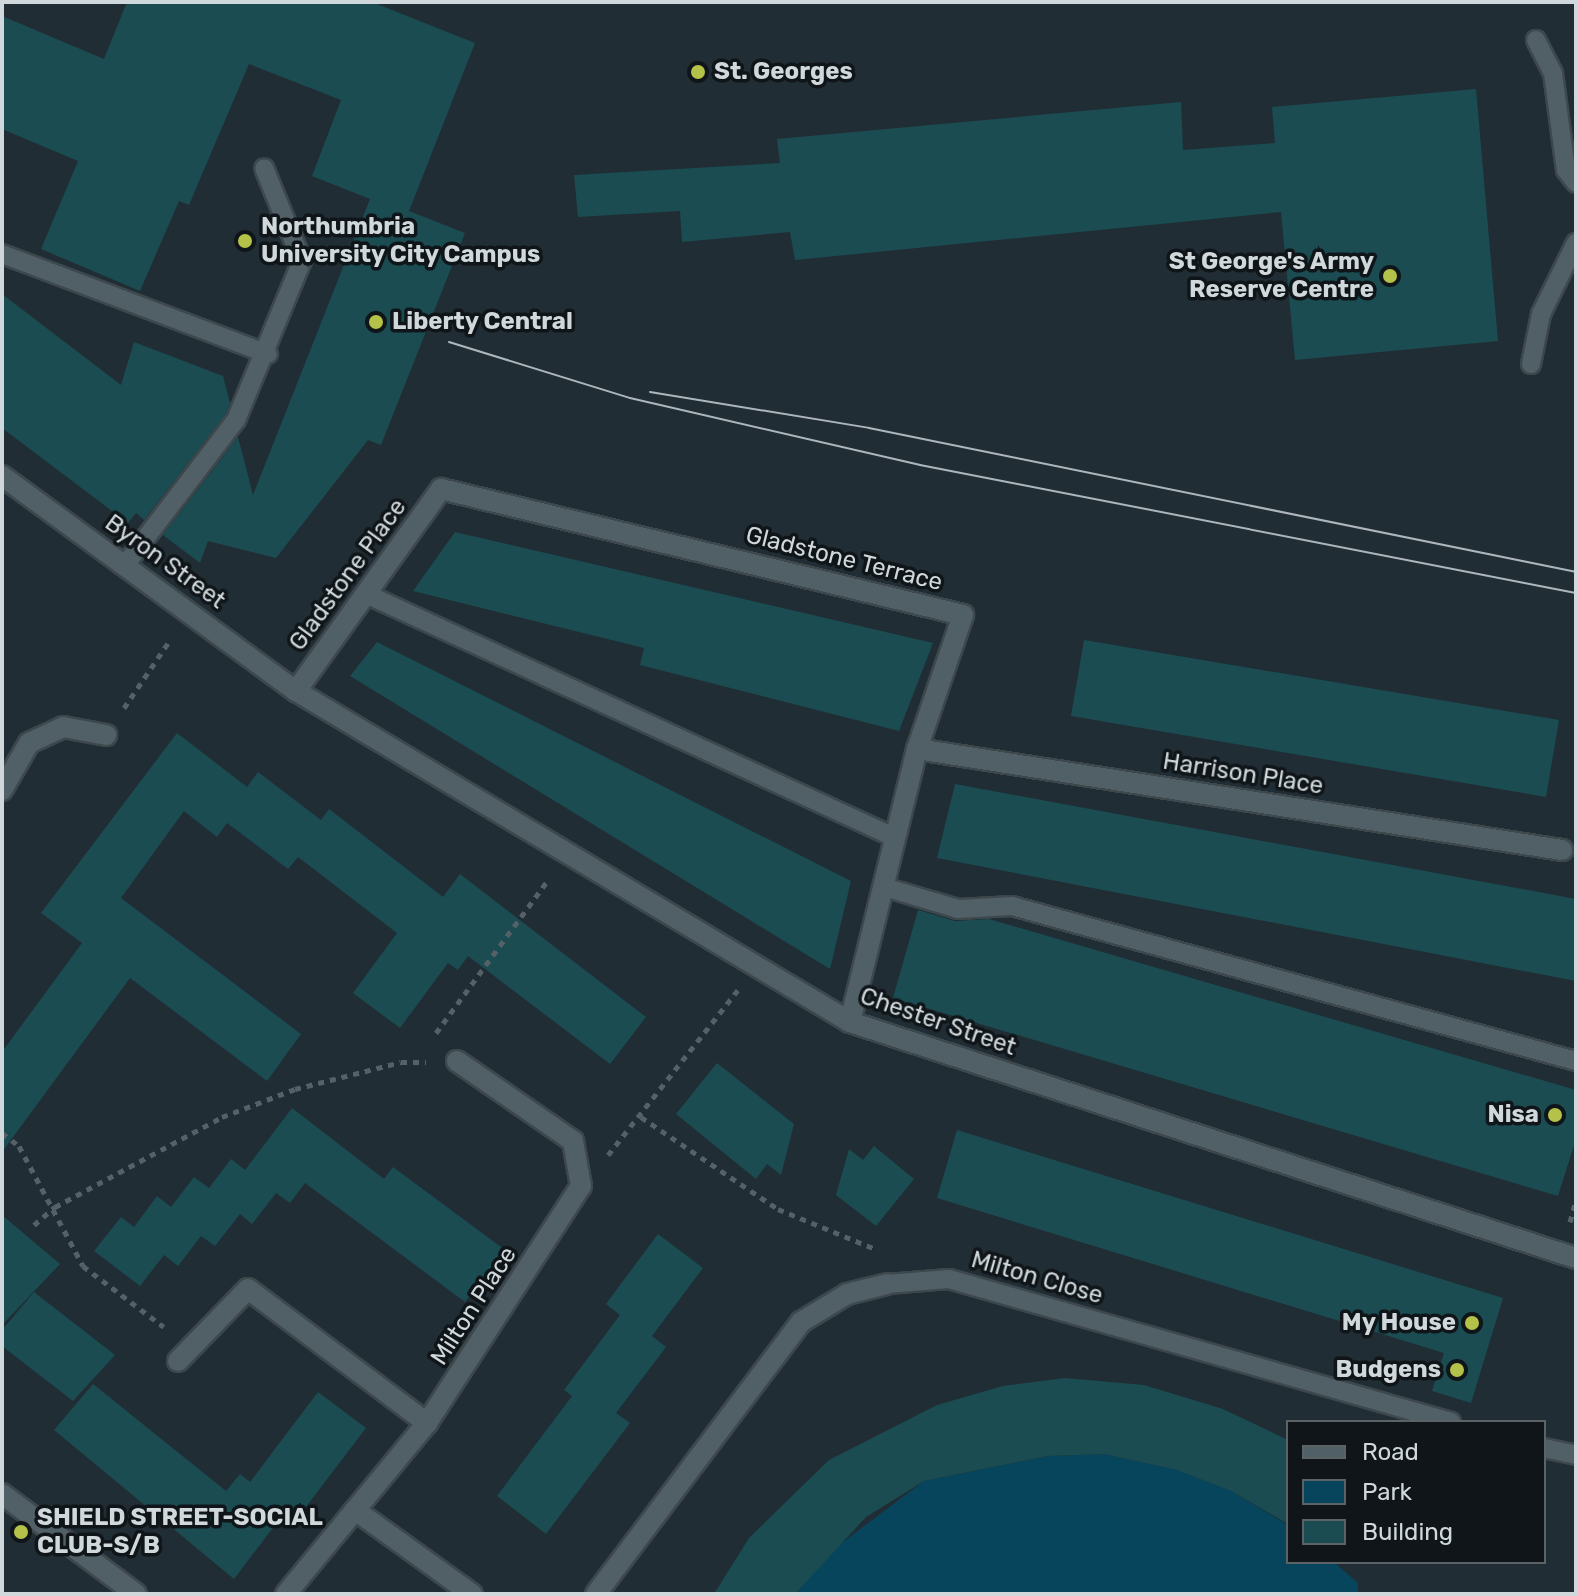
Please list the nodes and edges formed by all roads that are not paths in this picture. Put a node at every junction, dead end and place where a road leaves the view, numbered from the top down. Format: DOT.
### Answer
graph roads {
  1 [pos="1536,40"];
  2 [pos="264,168"];
  3 [pos="1576,183"];
  4 [pos="1576,243"];
  5 [pos="2,254"];
  6 [pos="268,354"];
  7 [pos="1531,364"];
  8 [pos="2,476"];
  9 [pos="441,489"];
  10 [pos="125,565"];
  11 [pos="366,594"];
  12 [pos="296,691"];
  13 [pos="106,735"];
  14 [pos="917,749"];
  15 [pos="2,790"];
  16 [pos="896,838"];
  17 [pos="1562,850"];
  18 [pos="884,887"];
  19 [pos="850,1022"];
  20 [pos="457,1061"];
  21 [pos="1576,1061"];
  22 [pos="1576,1258"];
  23 [pos="887,1284"];
  24 [pos="184,1354"];
  25 [pos="1444,1420"];
  26 [pos="427,1423"];
  27 [pos="1546,1448"];
  28 [pos="1576,1455"];
  29 [pos="2,1494"];
  30 [pos="355,1510"];
  31 [pos="136,1594"];
  32 [pos="286,1594"];
  33 [pos="472,1594"];
  34 [pos="596,1594"];
  1 -- 3 [label="lane"];
  2 -- 6 [label="lane"];
  4 -- 7 [label="lane"];
  5 -- 6 [label="lane"];
  6 -- 10 [label="lane"];
  8 -- 10 [label="street, Byron Street"];
  9 -- 11 [label="street, Gladstone Place"];
  9 -- 14 [label="street, Gladstone Terrace"];
  10 -- 12 [label="street, Byron Street"];
  11 -- 12 [label="street, Gladstone Place"];
  11 -- 16 [label="lane"];
  12 -- 19 [label="street, Chester Street"];
  13 -- 15 [label="street"];
  14 -- 16 [label="street, Gladstone Terrace"];
  14 -- 17 [label="street, Harrison Place"];
  16 -- 18 [label="street, Gladstone Terrace"];
  18 -- 19 [label="street, Gladstone Terrace"];
  18 -- 21 [label="lane"];
  19 -- 22 [label="street, Chester Street"];
  20 -- 26 [label="street, Milton Place"];
  23 -- 25 [label="lane, Milton Close"];
  23 -- 34 [label="street, Milton Close"];
  24 -- 26 [label="street"];
  26 -- 30 [label="street, Milton Place"];
  27 -- 28 [label="lane"];
  29 -- 31 [label="street"];
  30 -- 32 [label="street, Milton Place"];
  30 -- 33 [label="street"];
}
